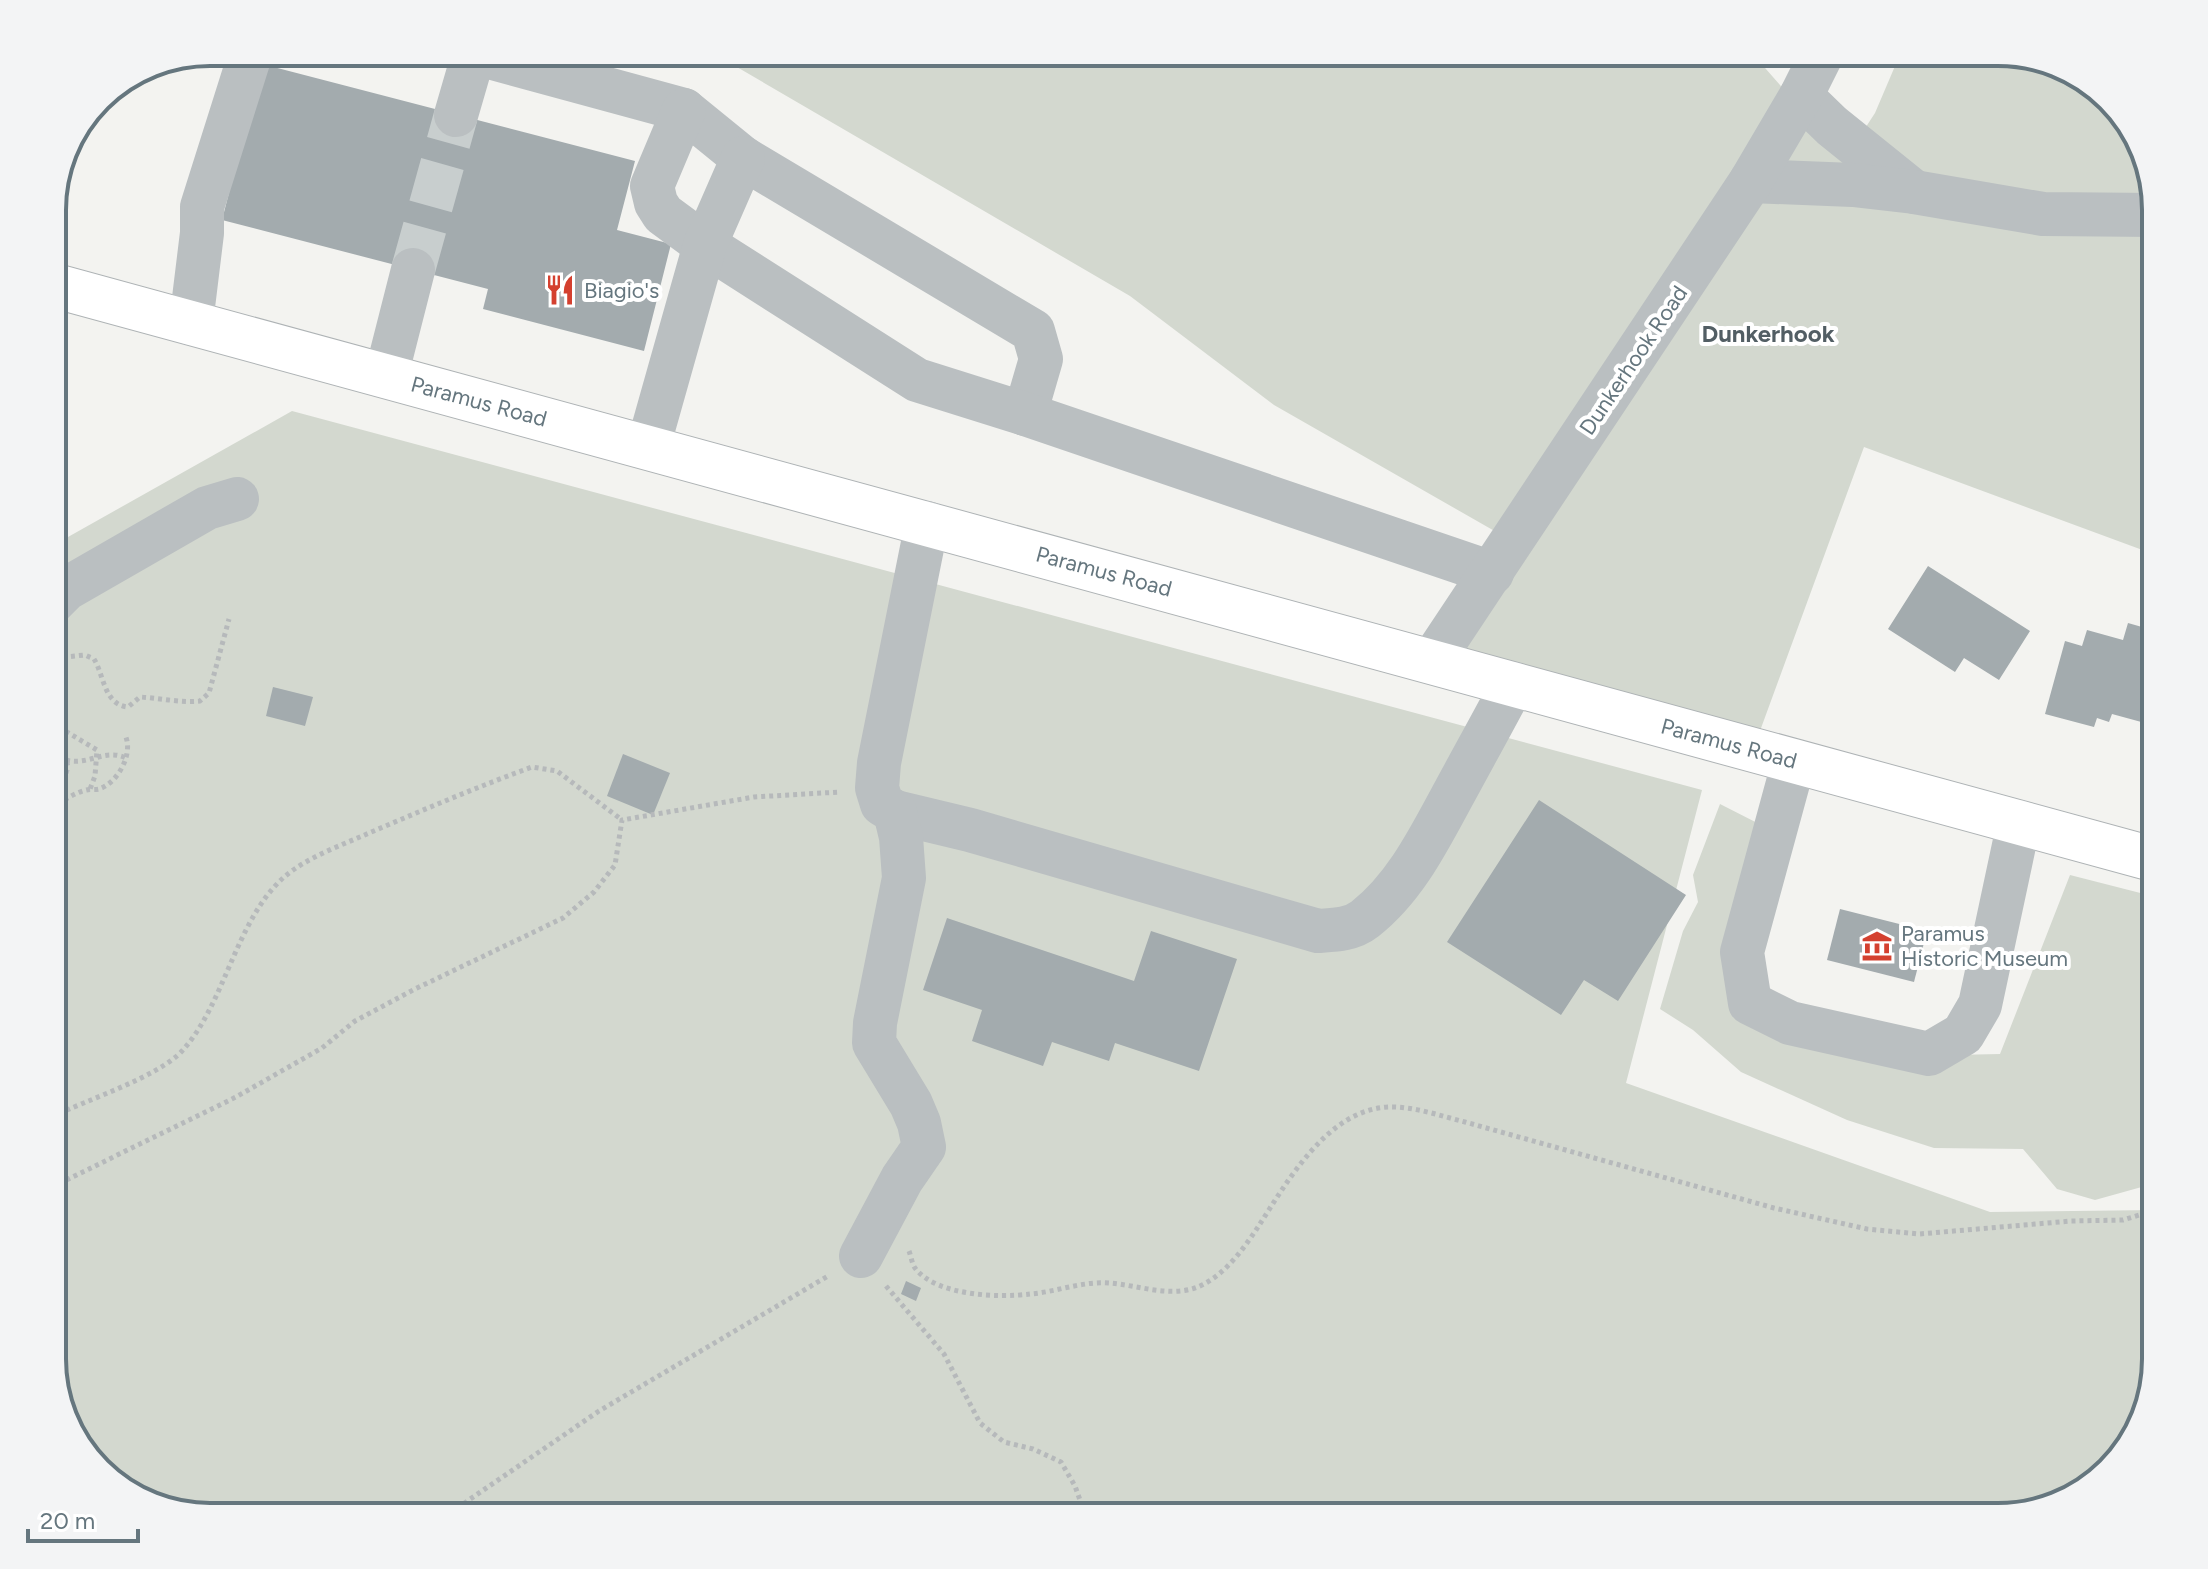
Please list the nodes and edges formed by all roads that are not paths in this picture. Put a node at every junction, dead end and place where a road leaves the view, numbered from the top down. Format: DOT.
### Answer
graph roads {
  1 [pos="247,66"];
  2 [pos="468,66"];
  3 [pos="523,66"];
  4 [pos="1816,66"];
  5 [pos="1801,96"];
  6 [pos="684,110"];
  7 [pos="456,115"];
  8 [pos="743,158"];
  9 [pos="1751,181"];
  10 [pos="1914,192"];
  11 [pos="2142,215"];
  12 [pos="705,245"];
  13 [pos="413,270"];
  14 [pos="66,289"];
  15 [pos="191,323"];
  16 [pos="386,376"];
  17 [pos="1025,414"];
  18 [pos="648,447"];
  19 [pos="237,499"];
  20 [pos="927,523"];
  21 [pos="1492,573"];
  22 [pos="66,589"];
  23 [pos="1432,661"];
  24 [pos="1513,684"];
  25 [pos="1794,761"];
  26 [pos="895,812"];
  27 [pos="2019,822"];
  28 [pos="2142,856"];
  29 [pos="861,1256"];
  1 -- 15 [label="street"];
  2 -- 7 [label="street"];
  3 -- 6 [label="street"];
  4 -- 5 [label="street, Dunkerhook Road"];
  5 -- 9 [label="street, Dunkerhook Road"];
  5 -- 10 [label="street"];
  6 -- 8 [label="street"];
  6 -- 12 [label="street"];
  8 -- 12 [label="street"];
  8 -- 17 [label="street"];
  9 -- 10 [label="street"];
  9 -- 21 [label="street, Dunkerhook Road"];
  10 -- 11 [label="street"];
  12 -- 17 [label="street"];
  12 -- 18 [label="street"];
  13 -- 16 [label="street"];
  14 -- 15 [label="main road, Paramus Road"];
  15 -- 16 [label="main road, Paramus Road"];
  16 -- 18 [label="main road, Paramus Road"];
  17 -- 21 [label="street"];
  18 -- 20 [label="main road, Paramus Road"];
  19 -- 22 [label="street"];
  20 -- 23 [label="main road, Paramus Road"];
  20 -- 26 [label="street"];
  21 -- 23 [label="street, Dunkerhook Road"];
  23 -- 24 [label="main road, Paramus Road"];
  24 -- 25 [label="main road, Paramus Road"];
  24 -- 26 [label="street"];
  25 -- 27 [label="main road, Paramus Road"];
  25 -- 27 [label="street"];
  26 -- 29 [label="street"];
  27 -- 28 [label="main road, Paramus Road"];
}
